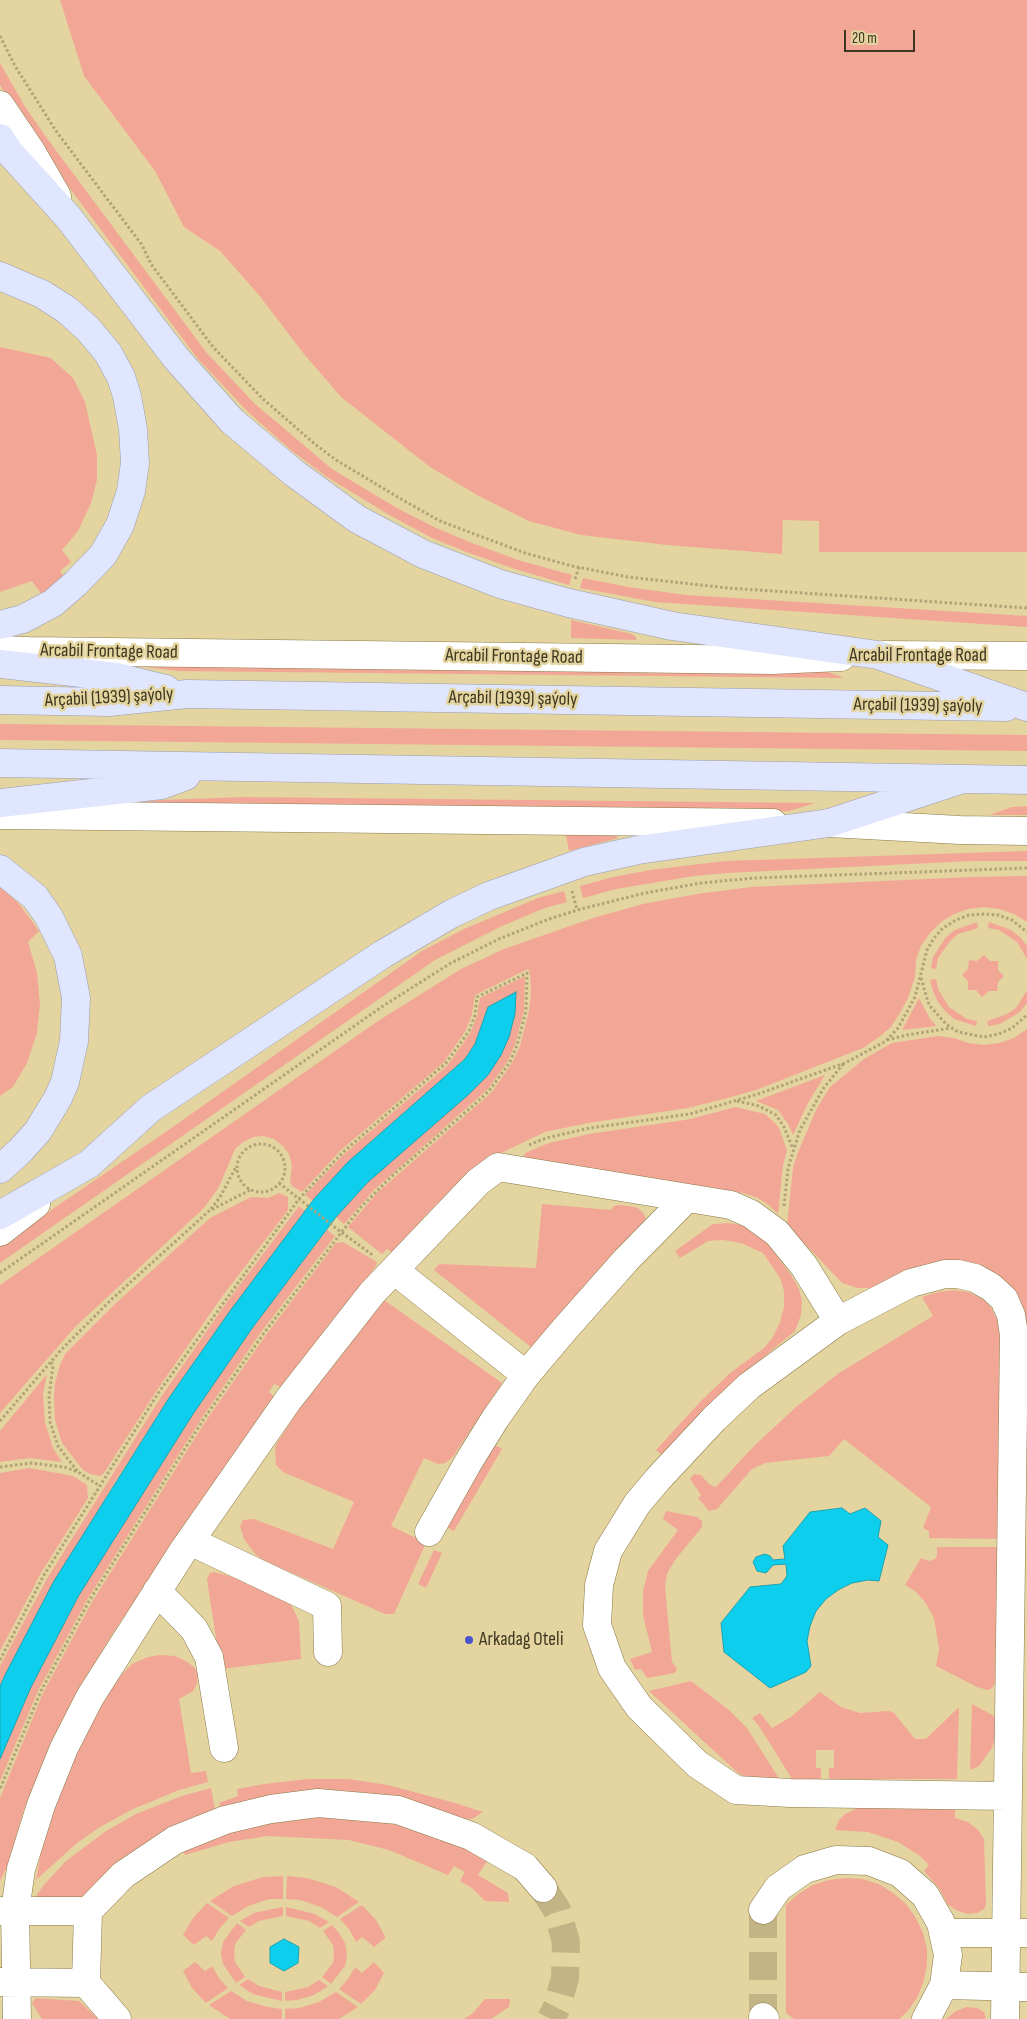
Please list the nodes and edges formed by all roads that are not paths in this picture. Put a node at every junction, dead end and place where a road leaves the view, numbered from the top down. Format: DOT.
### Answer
graph roads {
  1 [pos="0,105"];
  2 [pos="0,138"];
  3 [pos="68,217"];
  4 [pos="0,276"];
  5 [pos="0,626"];
  6 [pos="0,650"];
  7 [pos="878,655"];
  8 [pos="1027,656"];
  9 [pos="0,664"];
  10 [pos="187,694"];
  11 [pos="0,700"];
  12 [pos="1027,708"];
  13 [pos="0,763"];
  14 [pos="207,768"];
  15 [pos="962,780"];
  16 [pos="1027,780"];
  17 [pos="0,803"];
  18 [pos="0,815"];
  19 [pos="829,823"];
  20 [pos="1027,831"];
  21 [pos="0,868"];
  22 [pos="89,1164"];
  23 [pos="0,1169"];
  24 [pos="686,1199"];
  25 [pos="0,1215"];
  26 [pos="0,1232"];
  27 [pos="394,1270"];
  28 [pos="838,1321"];
  29 [pos="526,1375"];
  30 [pos="429,1532"];
  31 [pos="190,1540"];
  32 [pos="157,1591"];
  33 [pos="328,1652"];
  34 [pos="224,1748"];
  35 [pos="1008,1796"];
  36 [pos="543,1888"];
  37 [pos="763,1910"];
  38 [pos="7,1911"];
  39 [pos="88,1911"];
  40 [pos="944,1932"];
  41 [pos="1027,1933"];
  42 [pos="8,1982"];
  43 [pos="86,1982"];
  44 [pos="944,1985"];
  45 [pos="1027,1987"];
  46 [pos="17,2019"];
  47 [pos="117,2019"];
  48 [pos="926,2019"];
  49 [pos="1005,2019"];
  1 -- 3 [label="street"];
  2 -- 3 [label="main road"];
  3 -- 7 [label="main road"];
  4 -- 5 [label="main road"];
  6 -- 7 [label="street, Arcabil Frontage Road"];
  7 -- 8 [label="street, Arcabil Frontage Road"];
  7 -- 12 [label="main road"];
  9 -- 10 [label="main road"];
  10 -- 11 [label="main road, Arçabil (1939) şaýoly"];
  10 -- 12 [label="main road, Arçabil (1939) şaýoly"];
  13 -- 14 [label="main road"];
  14 -- 15 [label="main road"];
  14 -- 17 [label="main road"];
  15 -- 16 [label="main road"];
  15 -- 19 [label="main road"];
  18 -- 19 [label="street"];
  19 -- 20 [label="street"];
  19 -- 22 [label="main road"];
  21 -- 23 [label="main road"];
  22 -- 25 [label="main road"];
  22 -- 26 [label="street"];
  24 -- 27 [label="street"];
  24 -- 28 [label="street"];
  24 -- 29 [label="street"];
  27 -- 29 [label="street"];
  27 -- 31 [label="street"];
  28 -- 35 [label="street"];
  28 -- 35 [label="street"];
  29 -- 30 [label="street"];
  31 -- 32 [label="street"];
  31 -- 33 [label="street"];
  32 -- 34 [label="street"];
  32 -- 38 [label="street"];
  35 -- 49 [label="street"];
  36 -- 39 [label="street"];
  37 -- 40 [label="street"];
  38 -- 39 [label="street"];
  38 -- 42 [label="street"];
  39 -- 43 [label="street"];
  40 -- 41 [label="street"];
  40 -- 44 [label="street"];
  42 -- 43 [label="street"];
  42 -- 46 [label="street"];
  43 -- 47 [label="street"];
  44 -- 45 [label="street"];
  44 -- 48 [label="street"];
}
